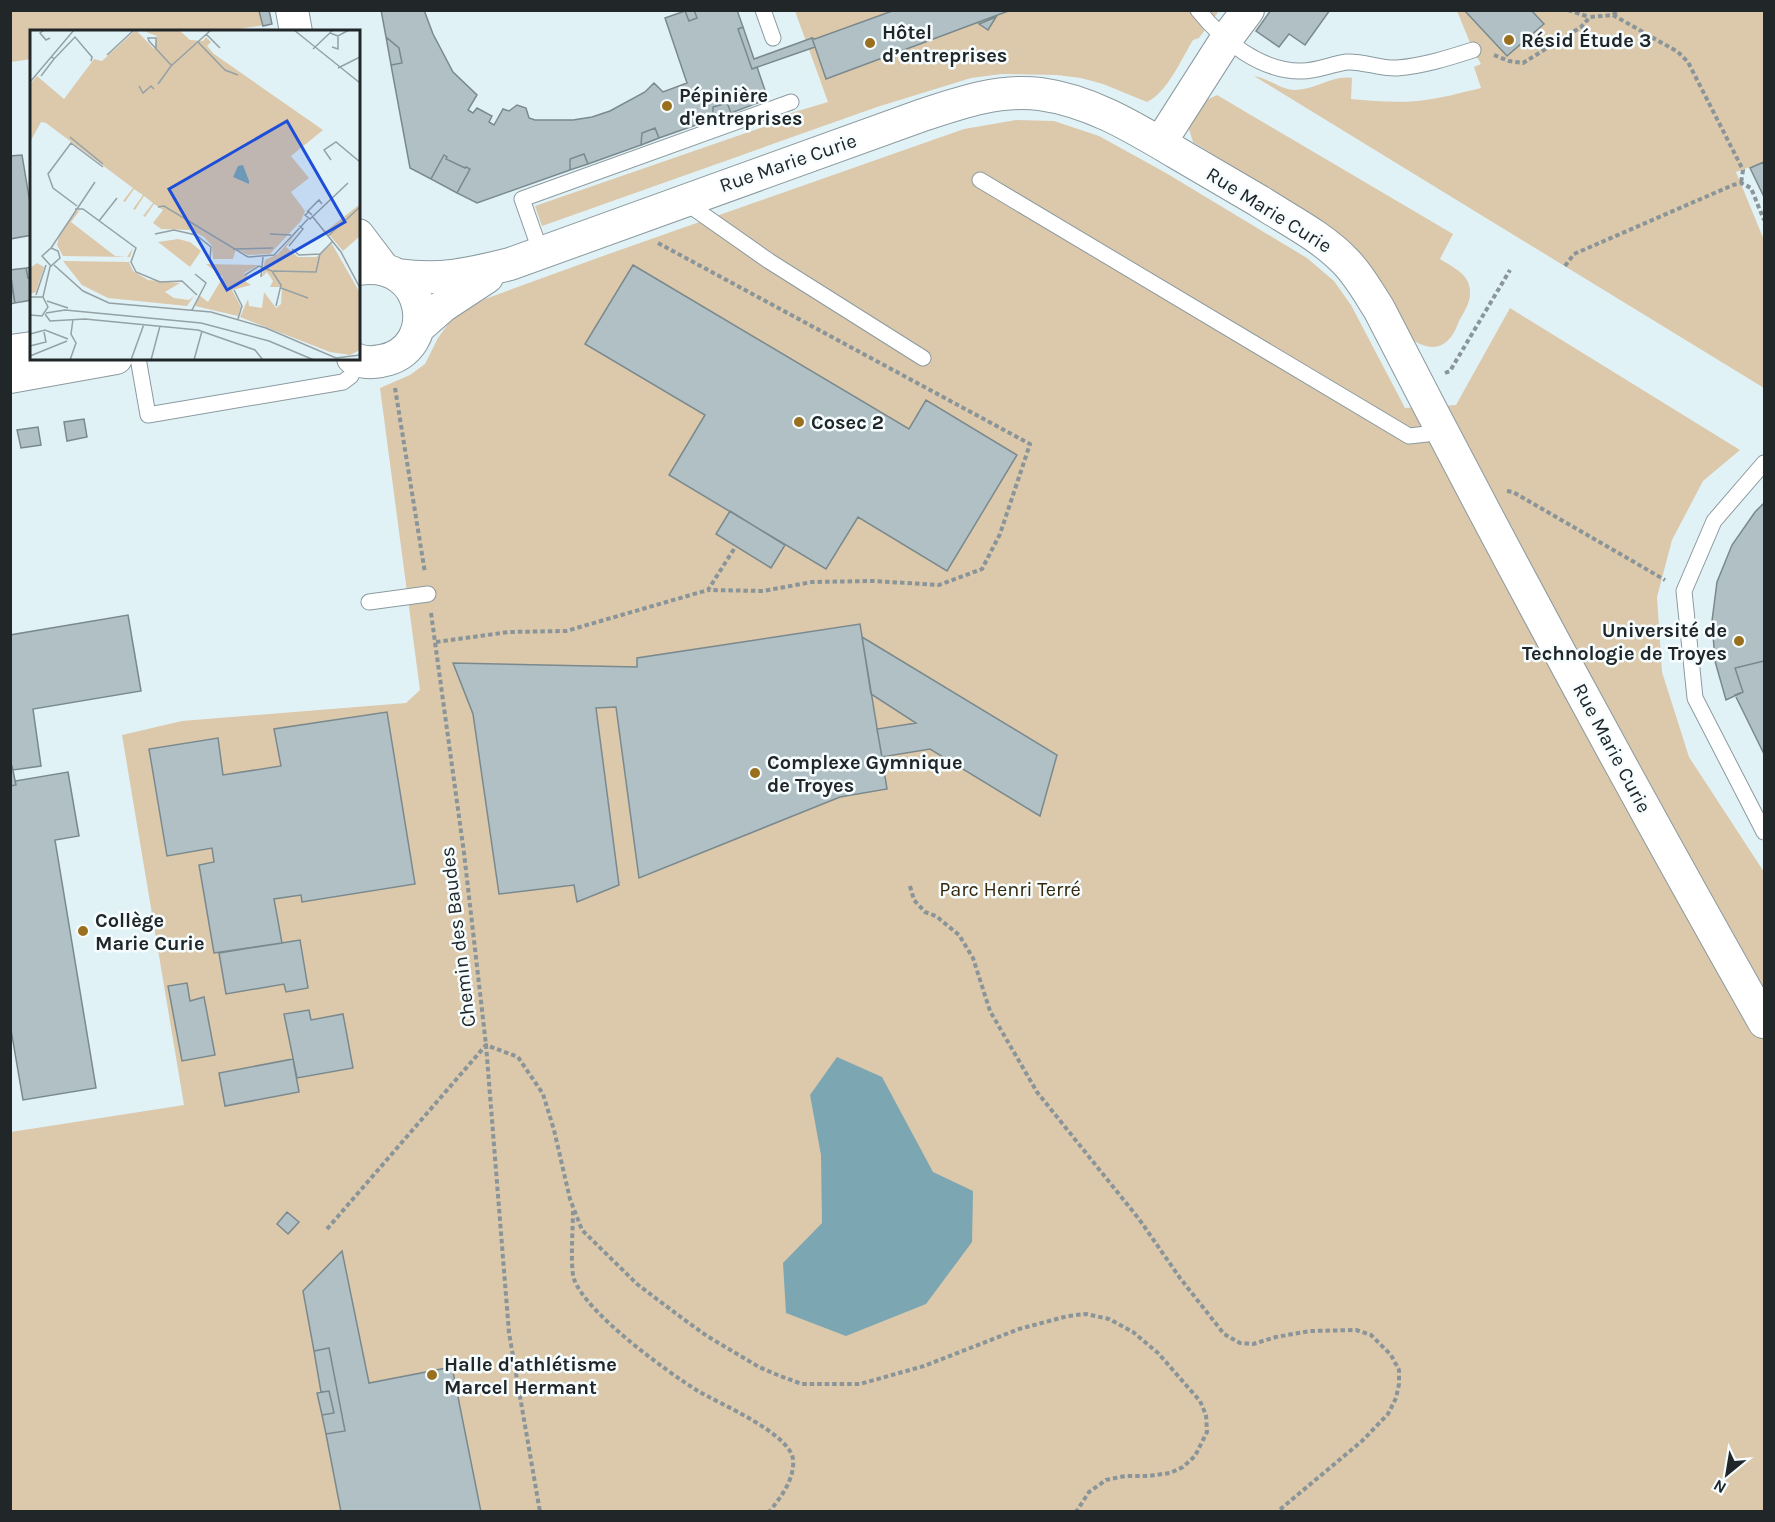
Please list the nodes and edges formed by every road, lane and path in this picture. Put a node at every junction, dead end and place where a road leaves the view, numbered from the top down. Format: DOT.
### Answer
graph roads {
  1 [pos="292,10"];
  2 [pos="763,10"];
  3 [pos="1198,10"];
  4 [pos="1248,10"];
  5 [pos="1568,10"];
  6 [pos="1620,10"];
  7 [pos="1613,15"];
  8 [pos="1590,17"];
  9 [pos="297,30"];
  10 [pos="773,38"];
  11 [pos="1227,38"];
  12 [pos="1473,50"];
  13 [pos="791,102"];
  14 [pos="1160,143"];
  15 [pos="980,180"];
  16 [pos="1741,183"];
  17 [pos="682,200"];
  18 [pos="1764,220"];
  19 [pos="360,239"];
  20 [pos="655,241"];
  21 [pos="542,253"];
  22 [pos="510,264"];
  23 [pos="1565,266"];
  24 [pos="1510,270"];
  25 [pos="380,271"];
  26 [pos="418,328"];
  27 [pos="30,348"];
  28 [pos="10,351"];
  29 [pos="923,358"];
  30 [pos="105,360"];
  31 [pos="138,360"];
  32 [pos="355,360"];
  33 [pos="359,360"];
  34 [pos="387,360"];
  35 [pos="10,377"];
  36 [pos="1418,385"];
  37 [pos="1440,428"];
  38 [pos="1764,463"];
  39 [pos="1503,490"];
  40 [pos="734,549"];
  41 [pos="708,590"];
  42 [pos="1684,591"];
  43 [pos="428,594"];
  44 [pos="369,602"];
  45 [pos="436,642"];
  46 [pos="1764,832"];
  47 [pos="910,886"];
  48 [pos="1764,1022"];
  49 [pos="486,1046"];
  50 [pos="573,1207"];
  51 [pos="327,1229"];
  52 [pos="540,1512"];
  53 [pos="769,1512"];
  54 [pos="1076,1512"];
  55 [pos="1276,1512"];
  1 -- 9 [label="street"];
  2 -- 10 [label="lane"];
  3 -- 11 [label="lane"];
  4 -- 11 [label="street"];
  5 -- 8 [label="path"];
  6 -- 7 [label="path"];
  7 -- 8 [label="path"];
  7 -- 16 [label="path"];
  8 -- 12 [label="path"];
  11 -- 12 [label="lane"];
  11 -- 14 [label="street"];
  13 -- 21 [label="lane"];
  14 -- 17 [label="street, Rue Marie Curie"];
  14 -- 36 [label="street, Rue Marie Curie"];
  15 -- 37 [label="lane"];
  16 -- 18 [label="path"];
  16 -- 23 [label="path"];
  17 -- 21 [label="street, Rue Marie Curie"];
  17 -- 29 [label="lane"];
  19 -- 25 [label="street"];
  20 -- 41 [label="path"];
  21 -- 22 [label="street, Rue Marie Curie"];
  22 -- 25 [label="street, Rue Marie Curie"];
  22 -- 26 [label="street, Rue Marie Curie"];
  24 -- 36 [label="path"];
  25 -- 26 [label="street"];
  26 -- 34 [label="street, Rue Marie Curie"];
  27 -- 28 [label="street"];
  30 -- 35 [label="street"];
  31 -- 32 [label="lane"];
  33 -- 34 [label="street"];
  34 -- 43 [label="path, Chemin des Baudes"];
  36 -- 37 [label="street, Rue Marie Curie"];
  37 -- 48 [label="street, Rue Marie Curie"];
  38 -- 42 [label="lane"];
  39 -- 42 [label="path"];
  40 -- 41 [label="path"];
  41 -- 45 [label="path"];
  42 -- 46 [label="lane"];
  43 -- 44 [label="lane"];
  43 -- 45 [label="path, Chemin des Baudes"];
  45 -- 49 [label="path, Chemin des Baudes"];
  47 -- 55 [label="path"];
  49 -- 50 [label="path"];
  49 -- 51 [label="path"];
  49 -- 52 [label="path, Chemin des Baudes"];
  50 -- 53 [label="path"];
  50 -- 54 [label="path"];
}
